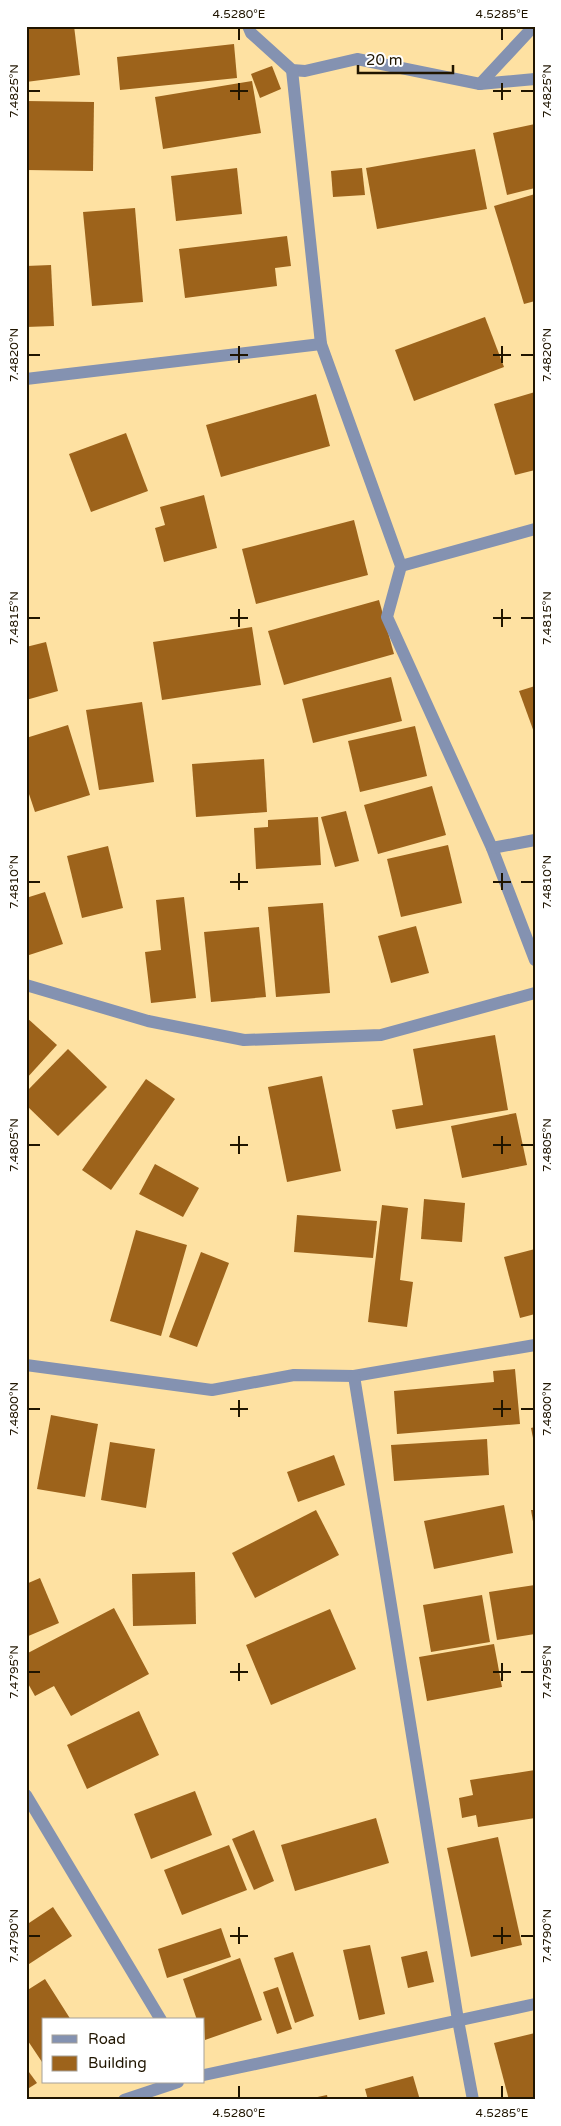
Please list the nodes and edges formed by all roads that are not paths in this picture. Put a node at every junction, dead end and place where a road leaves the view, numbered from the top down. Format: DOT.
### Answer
graph roads {
  1 [pos="248,26"];
  2 [pos="534,26"];
  3 [pos="292,70"];
  4 [pos="535,79"];
  5 [pos="480,84"];
  6 [pos="321,344"];
  7 [pos="26,379"];
  8 [pos="535,529"];
  9 [pos="401,566"];
  10 [pos="535,840"];
  11 [pos="492,848"];
  12 [pos="535,960"];
  13 [pos="26,985"];
  14 [pos="535,993"];
  15 [pos="535,1345"];
  16 [pos="26,1365"];
  17 [pos="354,1376"];
  18 [pos="26,1794"];
  19 [pos="535,2004"];
  20 [pos="161,2018"];
  21 [pos="458,2020"];
  22 [pos="205,2075"];
  23 [pos="172,2084"];
  24 [pos="124,2100"];
  25 [pos="473,2100"];
  1 -- 3 [label="street"];
  2 -- 5 [label="street"];
  3 -- 5 [label="street"];
  3 -- 6 [label="street"];
  4 -- 5 [label="street"];
  6 -- 7 [label="street"];
  6 -- 9 [label="street"];
  8 -- 9 [label="street"];
  9 -- 11 [label="street"];
  10 -- 11 [label="street"];
  11 -- 12 [label="street"];
  13 -- 14 [label="street"];
  15 -- 17 [label="street"];
  16 -- 17 [label="street"];
  17 -- 21 [label="street"];
  18 -- 20 [label="street"];
  19 -- 21 [label="street"];
  21 -- 22 [label="street"];
  21 -- 25 [label="street"];
  23 -- 24 [label="street"];
}
